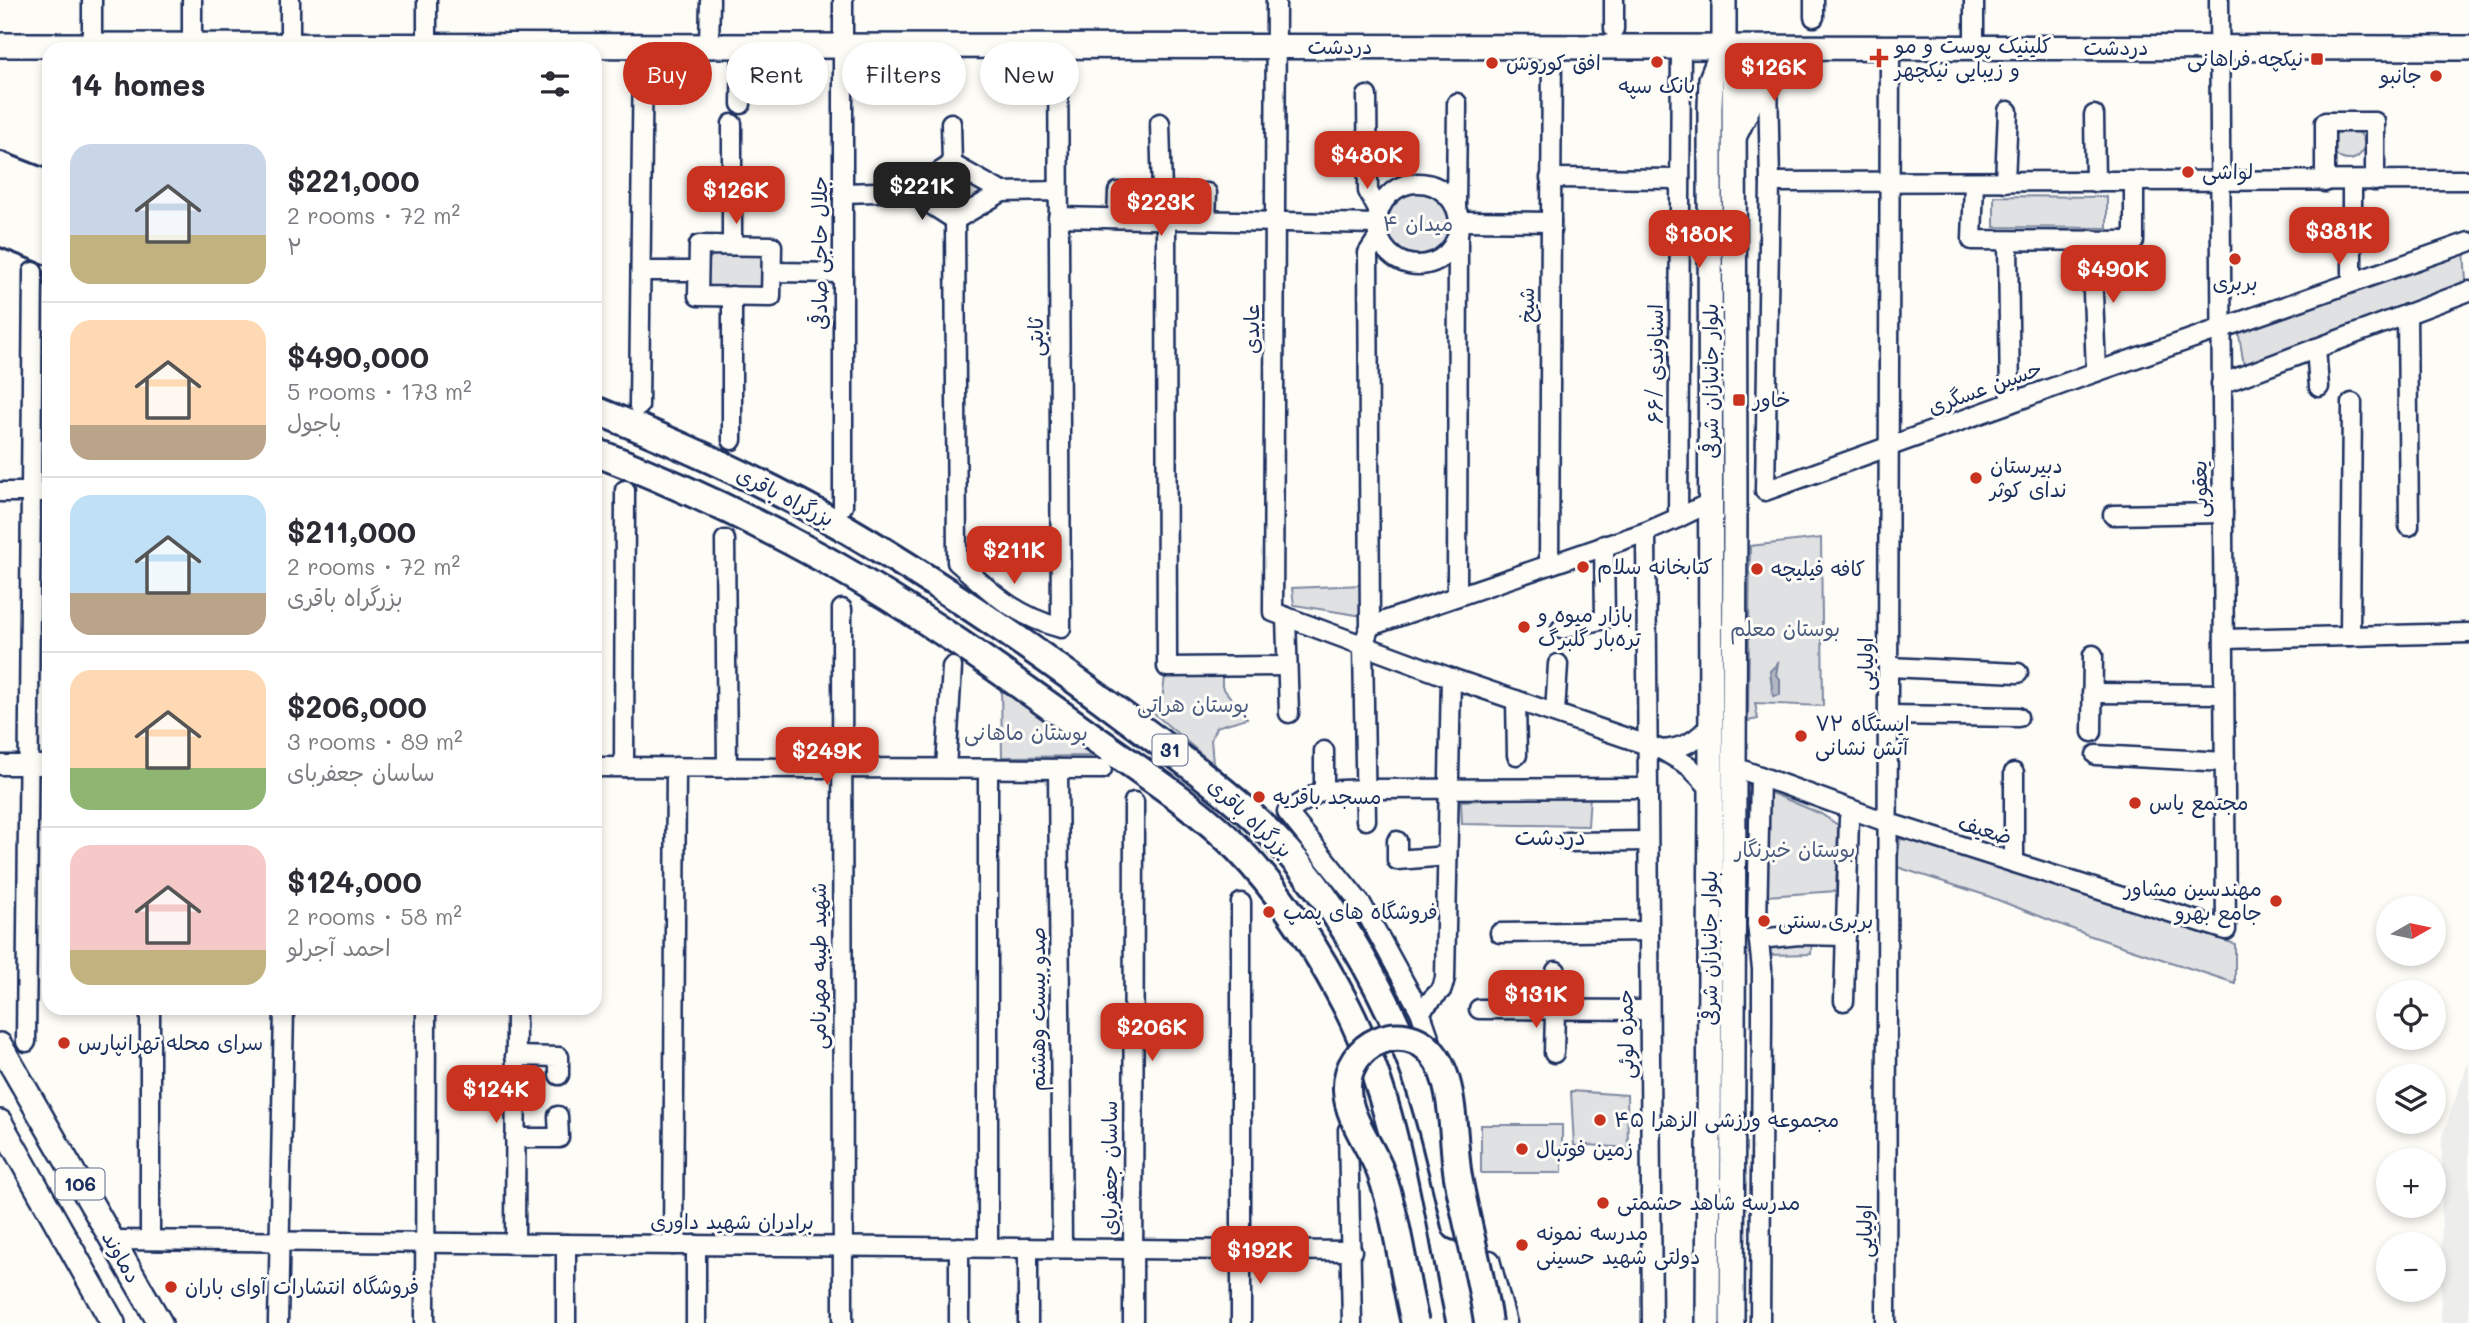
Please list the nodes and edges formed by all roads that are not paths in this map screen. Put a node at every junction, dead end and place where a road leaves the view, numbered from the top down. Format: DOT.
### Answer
graph roads {
  1 [pos="92,0"];
  2 [pos="192,0"];
  3 [pos="290,0"];
  4 [pos="427,0"];
  5 [pos="710,0"];
  6 [pos="844,0"];
  7 [pos="1276,0"];
  8 [pos="1614,0"];
  9 [pos="1724,0"];
  10 [pos="1974,0"];
  11 [pos="2218,0"];
  12 [pos="1614,29"];
  13 [pos="92,42"];
  14 [pos="192,42"];
  15 [pos="290,42"];
  16 [pos="427,42"];
  17 [pos="709,42"];
  18 [pos="844,42"];
  19 [pos="0,45"];
  20 [pos="42,46"];
  21 [pos="623,46"];
  22 [pos="1079,46"];
  23 [pos="602,47"];
  24 [pos="1276,47"];
  25 [pos="1552,47"];
  26 [pos="1681,47"];
  27 [pos="1724,47"];
  28 [pos="1772,47"];
  29 [pos="1890,48"];
  30 [pos="1974,48"];
  31 [pos="2218,48"];
  32 [pos="2469,48"];
  33 [pos="1769,81"];
  34 [pos="1367,96"];
  35 [pos="1457,103"];
  36 [pos="642,105"];
  37 [pos="844,105"];
  38 [pos="1058,105"];
  39 [pos="2008,111"];
  40 [pos="2094,115"];
  41 [pos="951,123"];
  42 [pos="1160,123"];
  43 [pos="732,124"];
  44 [pos="1732,141"];
  45 [pos="952,164"];
  46 [pos="0,166"];
  47 [pos="1550,178"];
  48 [pos="1680,179"];
  49 [pos="2469,180"];
  50 [pos="1890,181"];
  51 [pos="2352,181"];
  52 [pos="2375,181"];
  53 [pos="42,182"];
  54 [pos="1770,182"];
  55 [pos="1974,182"];
  56 [pos="2005,182"];
  57 [pos="2095,182"];
  58 [pos="2325,182"];
  59 [pos="2134,183"];
  60 [pos="2220,183"];
  61 [pos="0,190"];
  62 [pos="910,191"];
  63 [pos="1058,191"];
  64 [pos="1002,192"];
  65 [pos="843,193"];
  66 [pos="1162,193"];
  67 [pos="42,205"];
  68 [pos="0,211"];
  69 [pos="1058,217"];
  70 [pos="1117,218"];
  71 [pos="1166,219"];
  72 [pos="955,220"];
  73 [pos="1206,220"];
  74 [pos="1276,221"];
  75 [pos="1458,221"];
  76 [pos="1551,222"];
  77 [pos="1378,224"];
  78 [pos="42,227"];
  79 [pos="2352,229"];
  80 [pos="2318,230"];
  81 [pos="0,232"];
  82 [pos="2091,240"];
  83 [pos="2008,241"];
  84 [pos="2469,243"];
  85 [pos="732,246"];
  86 [pos="42,248"];
  87 [pos="640,271"];
  88 [pos="698,271"];
  89 [pos="33,272"];
  90 [pos="772,272"];
  91 [pos="843,274"];
  92 [pos="2352,282"];
  93 [pos="2469,291"];
  94 [pos="732,296"];
  95 [pos="2407,314"];
  96 [pos="2221,328"];
  97 [pos="2316,348"];
  98 [pos="2096,372"];
  99 [pos="2221,384"];
  100 [pos="2319,387"];
  101 [pos="2010,403"];
  102 [pos="2352,403"];
  103 [pos="639,406"];
  104 [pos="602,413"];
  105 [pos="732,440"];
  106 [pos="1888,447"];
  107 [pos="602,455"];
  108 [pos="625,490"];
  109 [pos="0,492"];
  110 [pos="40,492"];
  111 [pos="1711,502"];
  112 [pos="843,506"];
  113 [pos="2223,513"];
  114 [pos="2113,515"];
  115 [pos="1678,519"];
  116 [pos="2409,526"];
  117 [pos="1646,531"];
  118 [pos="725,540"];
  119 [pos="1604,545"];
  120 [pos="1549,564"];
  121 [pos="1457,596"];
  122 [pos="842,609"];
  123 [pos="1280,615"];
  124 [pos="1370,626"];
  125 [pos="1560,629"];
  126 [pos="2469,633"];
  127 [pos="2350,636"];
  128 [pos="2224,639"];
  129 [pos="1363,646"];
  130 [pos="2093,655"];
  131 [pos="1558,664"];
  132 [pos="1287,666"];
  133 [pos="952,667"];
  134 [pos="1889,667"];
  135 [pos="2018,673"];
  136 [pos="1451,678"];
  137 [pos="2092,693"];
  138 [pos="2224,694"];
  139 [pos="1516,700"];
  140 [pos="1289,713"];
  141 [pos="1555,713"];
  142 [pos="1889,715"];
  143 [pos="2018,717"];
  144 [pos="1711,724"];
  145 [pos="2092,732"];
  146 [pos="1654,747"];
  147 [pos="1324,751"];
  148 [pos="1517,755"];
  149 [pos="2096,755"];
  150 [pos="2225,762"];
  151 [pos="0,765"];
  152 [pos="29,765"];
  153 [pos="42,765"];
  154 [pos="1732,766"];
  155 [pos="602,767"];
  156 [pos="624,767"];
  157 [pos="676,767"];
  158 [pos="727,768"];
  159 [pos="842,768"];
  160 [pos="946,768"];
  161 [pos="988,769"];
  162 [pos="1058,769"];
  163 [pos="1102,769"];
  164 [pos="2014,773"];
  165 [pos="1760,776"];
  166 [pos="1647,788"];
  167 [pos="1364,789"];
  168 [pos="1449,789"];
  169 [pos="1711,789"];
  170 [pos="1324,791"];
  171 [pos="1134,802"];
  172 [pos="1849,818"];
  173 [pos="1366,820"];
  174 [pos="1889,823"];
  175 [pos="1397,841"];
  176 [pos="1647,841"];
  177 [pos="1567,842"];
  178 [pos="1447,856"];
  179 [pos="2014,863"];
  180 [pos="1241,903"];
  181 [pos="2227,930"];
  182 [pos="1648,932"];
  183 [pos="1500,933"];
  184 [pos="1846,936"];
  185 [pos="1759,939"];
  186 [pos="1556,971"];
  187 [pos="1844,1001"];
  188 [pos="1479,1009"];
  189 [pos="1556,1009"];
  190 [pos="1648,1010"];
  191 [pos="1420,1011"];
  192 [pos="150,1015"];
  193 [pos="284,1015"];
  194 [pos="426,1015"];
  195 [pos="516,1015"];
  196 [pos="26,1042"];
  197 [pos="0,1045"];
  198 [pos="1554,1053"];
  199 [pos="515,1056"];
  200 [pos="559,1075"];
  201 [pos="1448,1088"];
  202 [pos="558,1116"];
  203 [pos="0,1122"];
  204 [pos="1348,1130"];
  205 [pos="51,1133"];
  206 [pos="515,1138"];
  207 [pos="17,1152"];
  208 [pos="111,1240"];
  209 [pos="150,1240"];
  210 [pos="280,1241"];
  211 [pos="425,1242"];
  212 [pos="515,1243"];
  213 [pos="566,1244"];
  214 [pos="673,1245"];
  215 [pos="696,1245"];
  216 [pos="843,1246"];
  217 [pos="959,1247"];
  218 [pos="988,1247"];
  219 [pos="1028,1248"];
  220 [pos="1062,1248"];
  221 [pos="1133,1249"];
  222 [pos="1241,1250"];
  223 [pos="1352,1251"];
  224 [pos="1490,1260"];
  225 [pos="113,1323"];
  226 [pos="159,1323"];
  227 [pos="278,1323"];
  228 [pos="425,1323"];
  229 [pos="566,1323"];
  230 [pos="696,1323"];
  231 [pos="843,1323"];
  232 [pos="959,1323"];
  233 [pos="1028,1323"];
  234 [pos="1133,1323"];
  235 [pos="1241,1323"];
  236 [pos="1352,1323"];
  237 [pos="1415,1323"];
  238 [pos="1431,1323"];
  239 [pos="1479,1323"];
  240 [pos="1488,1323"];
  241 [pos="1507,1323"];
  242 [pos="1652,1323"];
  243 [pos="1708,1323"];
  244 [pos="1732,1323"];
  245 [pos="1760,1323"];
  246 [pos="1886,1323"];
  1 -- 13 [label="street"];
  2 -- 14 [label="street"];
  3 -- 15 [label="street"];
  4 -- 16 [label="street"];
  5 -- 17 [label="street"];
  6 -- 18 [label="street, جلال حاجی صادقی"];
  7 -- 24 [label="street, عابدی"];
  8 -- 12 [label="street"];
  9 -- 27 [label="main road"];
  10 -- 30 [label="street"];
  11 -- 31 [label="street, یعقوبی"];
  19 -- 20 [label="main road, دردشت"];
  21 -- 23 [label="main road, دردشت"];
  22 -- 24 [label="main road, دردشت"];
  24 -- 25 [label="main road, دردشت"];
  24 -- 74 [label="street, عابدی"];
  25 -- 26 [label="main road, دردشت"];
  25 -- 47 [label="street, شیخ"];
  26 -- 27 [label="main road, دردشت"];
  26 -- 48 [label="street, اسناوندی /۶۶"];
  27 -- 28 [label="main road, دردشت"];
  27 -- 44 [label="main road, بلوار جانبازان شرقی"];
  27 -- 111 [label="main road, بلوار جانبازان شرقی"];
  28 -- 29 [label="main road, دردشت"];
  28 -- 44 [label="main road"];
  29 -- 30 [label="main road, دردشت"];
  29 -- 50 [label="street, اولیایی"];
  30 -- 31 [label="main road, دردشت"];
  31 -- 32 [label="main road, دردشت"];
  31 -- 60 [label="street, یعقوبی"];
  33 -- 54 [label="street"];
  34 -- 77 [label="street"];
  35 -- 75 [label="street"];
  36 -- 87 [label="street"];
  37 -- 65 [label="street, جلال حاجی صادقی"];
  38 -- 63 [label="street, ثابتی"];
  39 -- 56 [label="street"];
  40 -- 57 [label="street"];
  41 -- 45 [label="street"];
  42 -- 66 [label="street"];
  43 -- 85 [label="street"];
  44 -- 154 [label="main road, بلوار جانبازان شرقی"];
  45 -- 62 [label="street"];
  45 -- 64 [label="street"];
  46 -- 53 [label="highway"];
  47 -- 48 [label="street"];
  47 -- 76 [label="street, شیخ"];
  48 -- 115 [label="street, اسناوندی /۶۶"];
  49 -- 52 [label="street"];
  50 -- 54 [label="street"];
  50 -- 55 [label="street"];
  50 -- 106 [label="street, اولیایی"];
  51 -- 52 [label="street"];
  51 -- 58 [label="street"];
  51 -- 79 [label="street"];
  52 -- 58 [label="street"];
  54 -- 106 [label="street, حسین عسگری"];
  55 -- 56 [label="street"];
  55 -- 83 [label="street"];
  56 -- 57 [label="street"];
  57 -- 59 [label="street"];
  58 -- 60 [label="street"];
  59 -- 60 [label="street"];
  59 -- 82 [label="street"];
  60 -- 96 [label="street, یعقوبی"];
  61 -- 67 [label="highway"];
  62 -- 65 [label="street"];
  62 -- 72 [label="street"];
  63 -- 64 [label="street"];
  63 -- 69 [label="street, ثابتی"];
  64 -- 72 [label="street"];
  65 -- 91 [label="street, جلال حاجی صادقی"];
  66 -- 70 [label="street"];
  66 -- 73 [label="street"];
  68 -- 78 [label="highway"];
  69 -- 70 [label="street"];
  69 -- 72 [label="street, ثابتی"];
  70 -- 71 [label="street"];
  71 -- 73 [label="street"];
  71 -- 132 [label="street"];
  73 -- 74 [label="street"];
  74 -- 77 [label="street"];
  74 -- 123 [label="street, عابدی"];
  75 -- 76 [label="street"];
  75 -- 77 [label="street"];
  75 -- 77 [label="street"];
  75 -- 121 [label="street"];
  76 -- 120 [label="street, شیخ"];
  77 -- 124 [label="street"];
  79 -- 80 [label="street"];
  79 -- 92 [label="street"];
  81 -- 86 [label="highway"];
  82 -- 83 [label="street"];
  82 -- 98 [label="street"];
  83 -- 101 [label="street"];
  84 -- 92 [label="street, حسین عسگری"];
  85 -- 88 [label="street"];
  85 -- 90 [label="street"];
  87 -- 88 [label="street"];
  87 -- 103 [label="street"];
  88 -- 94 [label="street"];
  89 -- 110 [label="street"];
  90 -- 91 [label="street"];
  90 -- 94 [label="street"];
  91 -- 112 [label="street, جلال حاجی صادقی"];
  92 -- 96 [label="street, حسین عسگری"];
  93 -- 95 [label="street"];
  94 -- 105 [label="street"];
  95 -- 97 [label="street"];
  95 -- 116 [label="street"];
  96 -- 98 [label="street, حسین عسگری"];
  96 -- 99 [label="street, یعقوبی"];
  97 -- 99 [label="street"];
  97 -- 100 [label="street"];
  98 -- 101 [label="street, حسین عسگری"];
  99 -- 113 [label="street, یعقوبی"];
  101 -- 106 [label="street, حسین عسگری"];
  102 -- 127 [label="street"];
  104 -- 239 [label="highway, بزرگراه باقری / 31"];
  106 -- 134 [label="street, اولیایی"];
  107 -- 238 [label="highway, بزرگراه باقری / 31"];
  108 -- 156 [label="street"];
  109 -- 110 [label="street"];
  110 -- 152 [label="street"];
  111 -- 115 [label="street"];
  111 -- 144 [label="main road, بلوار جانبازان شرقی"];
  113 -- 114 [label="street"];
  113 -- 128 [label="street, یعقوبی"];
  115 -- 117 [label="street"];
  117 -- 119 [label="street"];
  117 -- 146 [label="street, حمزه لوئی"];
  118 -- 158 [label="street"];
  119 -- 120 [label="street"];
  119 -- 125 [label="street"];
  120 -- 121 [label="street"];
  121 -- 124 [label="street"];
  122 -- 159 [label="street, شهید طیبه مهرنامی"];
  123 -- 129 [label="street"];
  123 -- 132 [label="street, عابدی"];
  124 -- 129 [label="street"];
  126 -- 127 [label="street"];
  127 -- 128 [label="street"];
  128 -- 138 [label="street, یعقوبی"];
  129 -- 136 [label="street"];
  129 -- 167 [label="street"];
  130 -- 137 [label="street"];
  131 -- 141 [label="street"];
  132 -- 140 [label="street, عابدی"];
  133 -- 160 [label="street"];
  134 -- 135 [label="street"];
  134 -- 142 [label="street, اولیایی"];
  136 -- 139 [label="street"];
  136 -- 168 [label="street"];
  137 -- 138 [label="street"];
  137 -- 145 [label="street"];
  138 -- 150 [label="street, یعقوبی"];
  139 -- 141 [label="street"];
  139 -- 148 [label="street"];
  141 -- 146 [label="street"];
  142 -- 143 [label="street"];
  142 -- 174 [label="street, اولیایی"];
  144 -- 146 [label="street"];
  144 -- 169 [label="main road, بلوار جانبازان شرقی"];
  146 -- 166 [label="street, حمزه لوئی"];
  146 -- 169 [label="street"];
  147 -- 170 [label="street"];
  149 -- 150 [label="street"];
  150 -- 181 [label="street, یعقوبی"];
  151 -- 152 [label="street"];
  152 -- 153 [label="street"];
  152 -- 196 [label="street"];
  154 -- 165 [label="street, ضعیف"];
  154 -- 244 [label="main road, بلوار جانبازان شرقی"];
  155 -- 156 [label="street"];
  156 -- 157 [label="street"];
  157 -- 158 [label="street"];
  157 -- 214 [label="street"];
  158 -- 159 [label="street"];
  159 -- 160 [label="street"];
  159 -- 216 [label="street, شهید طیبه مهرنامی"];
  160 -- 161 [label="street"];
  161 -- 162 [label="street"];
  161 -- 218 [label="street"];
  162 -- 163 [label="street"];
  162 -- 220 [label="street, صدو بیست وهشتم"];
  164 -- 179 [label="street"];
  165 -- 174 [label="street, ضعیف"];
  165 -- 185 [label="street"];
  166 -- 168 [label="street"];
  166 -- 176 [label="street, حمزه لوئی"];
  167 -- 168 [label="street"];
  167 -- 170 [label="street"];
  167 -- 173 [label="street"];
  168 -- 178 [label="street"];
  169 -- 243 [label="main road, بلوار جانبازان شرقی"];
  170 -- 191 [label="street"];
  171 -- 221 [label="street, ساسان جعفربای"];
  172 -- 184 [label="street"];
  174 -- 179 [label="street, ضعیف"];
  174 -- 246 [label="street, اولیایی"];
  175 -- 178 [label="street"];
  176 -- 177 [label="street"];
  176 -- 182 [label="street, حمزه لوئی"];
  178 -- 191 [label="street"];
  179 -- 181 [label="street, ضعیف"];
  180 -- 222 [label="street"];
  182 -- 183 [label="street"];
  182 -- 190 [label="street, حمزه لوئی"];
  184 -- 185 [label="street"];
  184 -- 187 [label="street"];
  185 -- 245 [label="street"];
  186 -- 189 [label="street"];
  188 -- 189 [label="street"];
  189 -- 190 [label="street"];
  189 -- 198 [label="street"];
  190 -- 242 [label="street, حمزه لوئی"];
  191 -- 201 [label="street"];
  192 -- 209 [label="street"];
  193 -- 210 [label="street"];
  194 -- 211 [label="street"];
  195 -- 199 [label="street"];
  197 -- 205 [label="main road, دماوند / 106"];
  199 -- 200 [label="street"];
  199 -- 206 [label="street"];
  202 -- 206 [label="street"];
  203 -- 207 [label="main road, دماوند / 106"];
  204 -- 223 [label="street"];
  205 -- 207 [label="main road"];
  205 -- 208 [label="main road, دماوند / 106"];
  206 -- 212 [label="street"];
  207 -- 225 [label="main road, دماوند / 106"];
  208 -- 209 [label="street, برادران شهید داوری"];
  208 -- 226 [label="main road, دماوند / 106"];
  209 -- 210 [label="street, برادران شهید داوری"];
  210 -- 211 [label="street, برادران شهید داوری"];
  210 -- 227 [label="street"];
  211 -- 212 [label="street, برادران شهید داوری"];
  211 -- 228 [label="street"];
  212 -- 213 [label="street, برادران شهید داوری"];
  213 -- 214 [label="street, برادران شهید داوری"];
  213 -- 229 [label="street"];
  214 -- 215 [label="street, برادران شهید داوری"];
  215 -- 216 [label="street, برادران شهید داوری"];
  215 -- 230 [label="street"];
  216 -- 217 [label="street, برادران شهید داوری"];
  216 -- 231 [label="street, شهید طیبه مهرنامی"];
  217 -- 218 [label="street, برادران شهید داوری"];
  217 -- 232 [label="street"];
  218 -- 219 [label="street, برادران شهید داوری"];
  219 -- 220 [label="street, برادران شهید داوری"];
  219 -- 233 [label="street"];
  220 -- 221 [label="street, برادران شهید داوری"];
  221 -- 222 [label="street, برادران شهید داوری"];
  221 -- 234 [label="street, ساسان جعفربای"];
  222 -- 223 [label="street, برادران شهید داوری"];
  222 -- 235 [label="street"];
  223 -- 236 [label="street"];
  224 -- 241 [label="street"];
  237 -- 240 [label="highway, bridge"];
}
